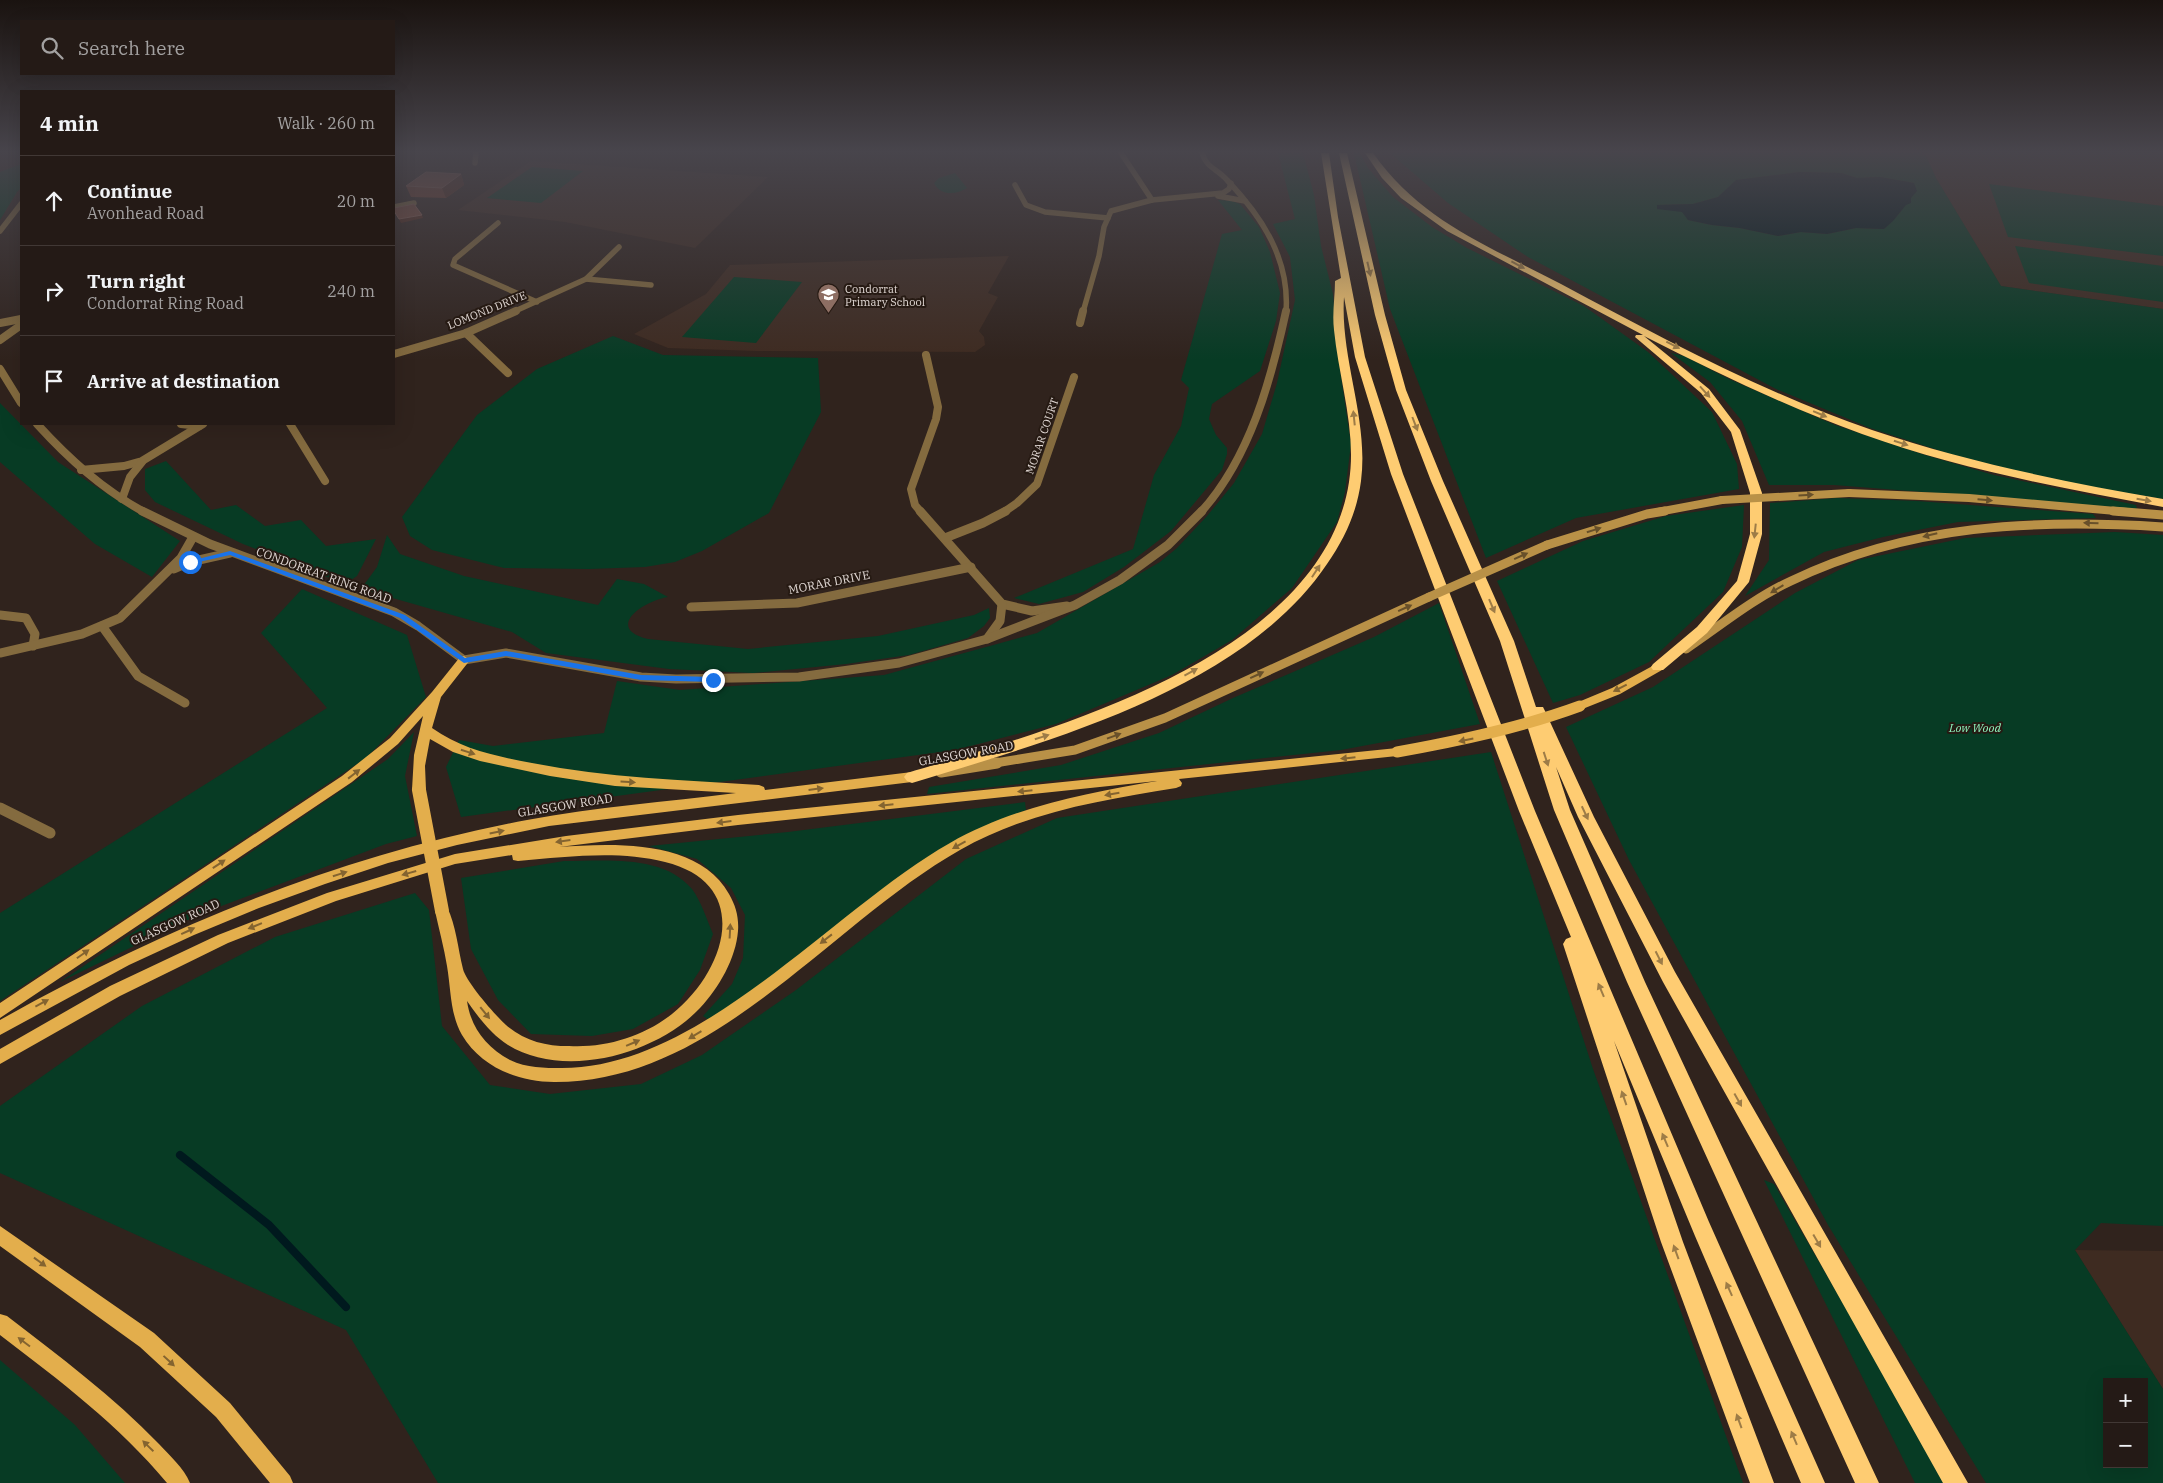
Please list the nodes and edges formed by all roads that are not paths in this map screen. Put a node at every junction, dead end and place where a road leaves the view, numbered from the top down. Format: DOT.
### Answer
graph roads {
  1 [pos="1107,222"];
  2 [pos="1262,222"];
  3 [pos="1336,222"];
  4 [pos="1359,222"];
  5 [pos="1439,222"];
  6 [pos="498,223"];
  7 [pos="619,247"];
  8 [pos="1341,252"];
  9 [pos="586,279"];
  10 [pos="651,285"];
  11 [pos="537,302"];
  12 [pos="1598,308"];
  13 [pos="20,319"];
  14 [pos="0,322"];
  15 [pos="1080,323"];
  16 [pos="20,326"];
  17 [pos="466,333"];
  18 [pos="0,340"];
  19 [pos="395,354"];
  20 [pos="926,355"];
  21 [pos="0,369"];
  22 [pos="508,373"];
  23 [pos="1074,377"];
  24 [pos="20,401"];
  25 [pos="38,425"];
  26 [pos="201,425"];
  27 [pos="291,425"];
  28 [pos="142,461"];
  29 [pos="81,470"];
  30 [pos="325,481"];
  31 [pos="122,500"];
  32 [pos="2163,503"];
  33 [pos="2163,515"];
  34 [pos="2163,527"];
  35 [pos="193,537"];
  36 [pos="945,538"];
  37 [pos="230,553"];
  38 [pos="971,566"];
  39 [pos="168,572"];
  40 [pos="1002,604"];
  41 [pos="1075,605"];
  42 [pos="690,607"];
  43 [pos="0,615"];
  44 [pos="102,626"];
  45 [pos="987,639"];
  46 [pos="1507,641"];
  47 [pos="33,646"];
  48 [pos="0,653"];
  49 [pos="464,660"];
  50 [pos="1658,667"];
  51 [pos="436,695"];
  52 [pos="185,703"];
  53 [pos="426,730"];
  54 [pos="1281,765"];
  55 [pos="912,777"];
  56 [pos="786,793"];
  57 [pos="0,808"];
  58 [pos="1527,812"];
  59 [pos="50,833"];
  60 [pos="456,859"];
  61 [pos="456,974"];
  62 [pos="0,1011"];
  63 [pos="0,1028"];
  64 [pos="0,1057"];
  65 [pos="0,1235"];
  66 [pos="0,1324"];
  67 [pos="180,1483"];
  68 [pos="283,1483"];
  69 [pos="1762,1483"];
  70 [pos="1813,1483"];
  71 [pos="1867,1483"];
  72 [pos="1956,1483"];
  1 -- 15 [label="street"];
  2 -- 41 [label="street"];
  3 -- 8 [label="highway"];
  4 -- 46 [label="highway, one-way"];
  5 -- 12 [label="highway, one-way"];
  6 -- 11 [label="street"];
  7 -- 9 [label="street, LOMOND DRIVE"];
  55 -- 8 [label="highway, one-way"];
  8 -- 58 [label="highway"];
  9 -- 10 [label="street"];
  9 -- 11 [label="street, LOMOND DRIVE"];
  11 -- 17 [label="street, LOMOND DRIVE"];
  12 -- 32 [label="highway, one-way"];
  12 -- 50 [label="highway, one-way"];
  13 -- 14 [label="street"];
  16 -- 18 [label="street"];
  17 -- 19 [label="street, LOMOND DRIVE"];
  17 -- 22 [label="street"];
  20 -- 36 [label="street"];
  21 -- 24 [label="street"];
  23 -- 36 [label="street, MORAR COURT"];
  25 -- 29 [label="street, CONDORRAT RING ROAD"];
  26 -- 28 [label="street"];
  27 -- 30 [label="street"];
  28 -- 29 [label="street"];
  28 -- 31 [label="street"];
  29 -- 31 [label="street, CONDORRAT RING ROAD"];
  31 -- 35 [label="street, CONDORRAT RING ROAD"];
  55 -- 33 [label="main road, GLASGOW ROAD, one-way, bridge"];
  34 -- 50 [label="main road, one-way"];
  35 -- 37 [label="street, CONDORRAT RING ROAD"];
  35 -- 39 [label="street"];
  36 -- 38 [label="street"];
  37 -- 39 [label="street"];
  37 -- 49 [label="street, CONDORRAT RING ROAD"];
  38 -- 40 [label="street"];
  38 -- 42 [label="street, MORAR DRIVE"];
  39 -- 44 [label="street"];
  40 -- 41 [label="street"];
  40 -- 45 [label="street"];
  41 -- 45 [label="street"];
  43 -- 47 [label="street"];
  44 -- 47 [label="street"];
  44 -- 52 [label="street"];
  45 -- 49 [label="street"];
  46 -- 71 [label="highway, one-way"];
  46 -- 72 [label="highway, one-way"];
  47 -- 48 [label="street"];
  49 -- 51 [label="main road"];
  50 -- 54 [label="main road, one-way, bridge"];
  51 -- 53 [label="main road"];
  62 -- 51 [label="main road, one-way"];
  53 -- 56 [label="main road, one-way"];
  53 -- 61 [label="main road, bridge"];
  54 -- 60 [label="main road, one-way"];
  54 -- 61 [label="main road, one-way"];
  56 -- 55 [label="main road, GLASGOW ROAD, one-way"];
  63 -- 56 [label="main road, GLASGOW ROAD, one-way"];
  57 -- 59 [label="street"];
  69 -- 58 [label="highway, one-way"];
  70 -- 58 [label="highway, one-way"];
  61 -- 60 [label="main road, one-way"];
  60 -- 64 [label="main road, one-way"];
  65 -- 68 [label="main road, one-way"];
  67 -- 66 [label="main road, one-way"];
}
